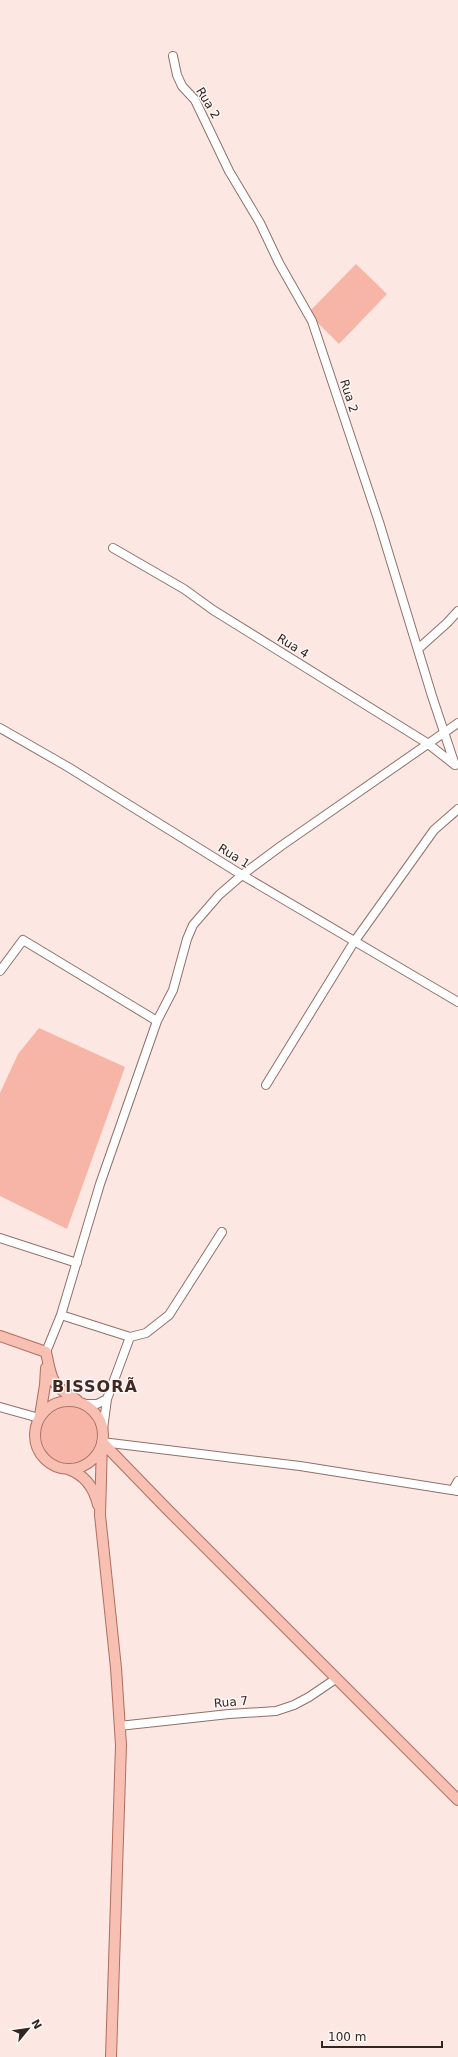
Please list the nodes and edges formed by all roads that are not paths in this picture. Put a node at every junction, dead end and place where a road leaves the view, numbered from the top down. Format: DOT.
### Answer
graph roads {
  1 [pos="173,56"];
  2 [pos="114,548"];
  3 [pos="458,611"];
  4 [pos="418,649"];
  5 [pos="458,723"];
  6 [pos="0,728"];
  7 [pos="445,732"];
  8 [pos="427,743"];
  9 [pos="456,766"];
  10 [pos="458,809"];
  11 [pos="242,876"];
  12 [pos="354,942"];
  13 [pos="0,971"];
  14 [pos="458,1002"];
  15 [pos="157,1021"];
  16 [pos="266,1085"];
  17 [pos="222,1232"];
  18 [pos="0,1238"];
  19 [pos="77,1263"];
  20 [pos="61,1315"];
  21 [pos="0,1336"];
  22 [pos="130,1337"];
  23 [pos="46,1352"];
  24 [pos="107,1399"];
  25 [pos="83,1403"];
  26 [pos="0,1407"];
  27 [pos="39,1417"];
  28 [pos="103,1429"];
  29 [pos="102,1442"];
  30 [pos="68,1469"];
  31 [pos="458,1481"];
  32 [pos="456,1490"];
  33 [pos="100,1515"];
  34 [pos="337,1678"];
  35 [pos="119,1726"];
  36 [pos="458,1800"];
  37 [pos="111,2057"];
  1 -- 4 [label="street, Rua 2"];
  2 -- 8 [label="street, Rua 4"];
  3 -- 4 [label="street"];
  4 -- 7 [label="street, Rua 2"];
  5 -- 7 [label="street"];
  6 -- 11 [label="street, Rua 1"];
  7 -- 8 [label="street"];
  7 -- 9 [label="street, Rua 2"];
  8 -- 9 [label="street, Rua 4"];
  8 -- 11 [label="street"];
  10 -- 12 [label="street"];
  11 -- 12 [label="street, Rua 1"];
  11 -- 15 [label="street"];
  12 -- 14 [label="street, Rua 1"];
  12 -- 16 [label="street"];
  13 -- 15 [label="street"];
  15 -- 19 [label="street"];
  17 -- 22 [label="street"];
  18 -- 19 [label="street"];
  19 -- 20 [label="street"];
  20 -- 22 [label="street"];
  20 -- 23 [label="street"];
  21 -- 23 [label="main road"];
  22 -- 24 [label="street"];
  23 -- 25 [label="main road"];
  23 -- 27 [label="main road"];
  24 -- 25 [label="street"];
  24 -- 28 [label="street"];
  25 -- 27 [label="main road"];
  25 -- 28 [label="main road"];
  26 -- 27 [label="street"];
  27 -- 30 [label="main road"];
  28 -- 29 [label="main road"];
  29 -- 30 [label="main road"];
  29 -- 32 [label="street"];
  29 -- 33 [label="main road"];
  29 -- 34 [label="main road"];
  30 -- 33 [label="main road"];
  31 -- 32 [label="street"];
  33 -- 35 [label="main road"];
  34 -- 35 [label="street, Rua 7"];
  34 -- 36 [label="main road"];
  35 -- 37 [label="main road"];
}
